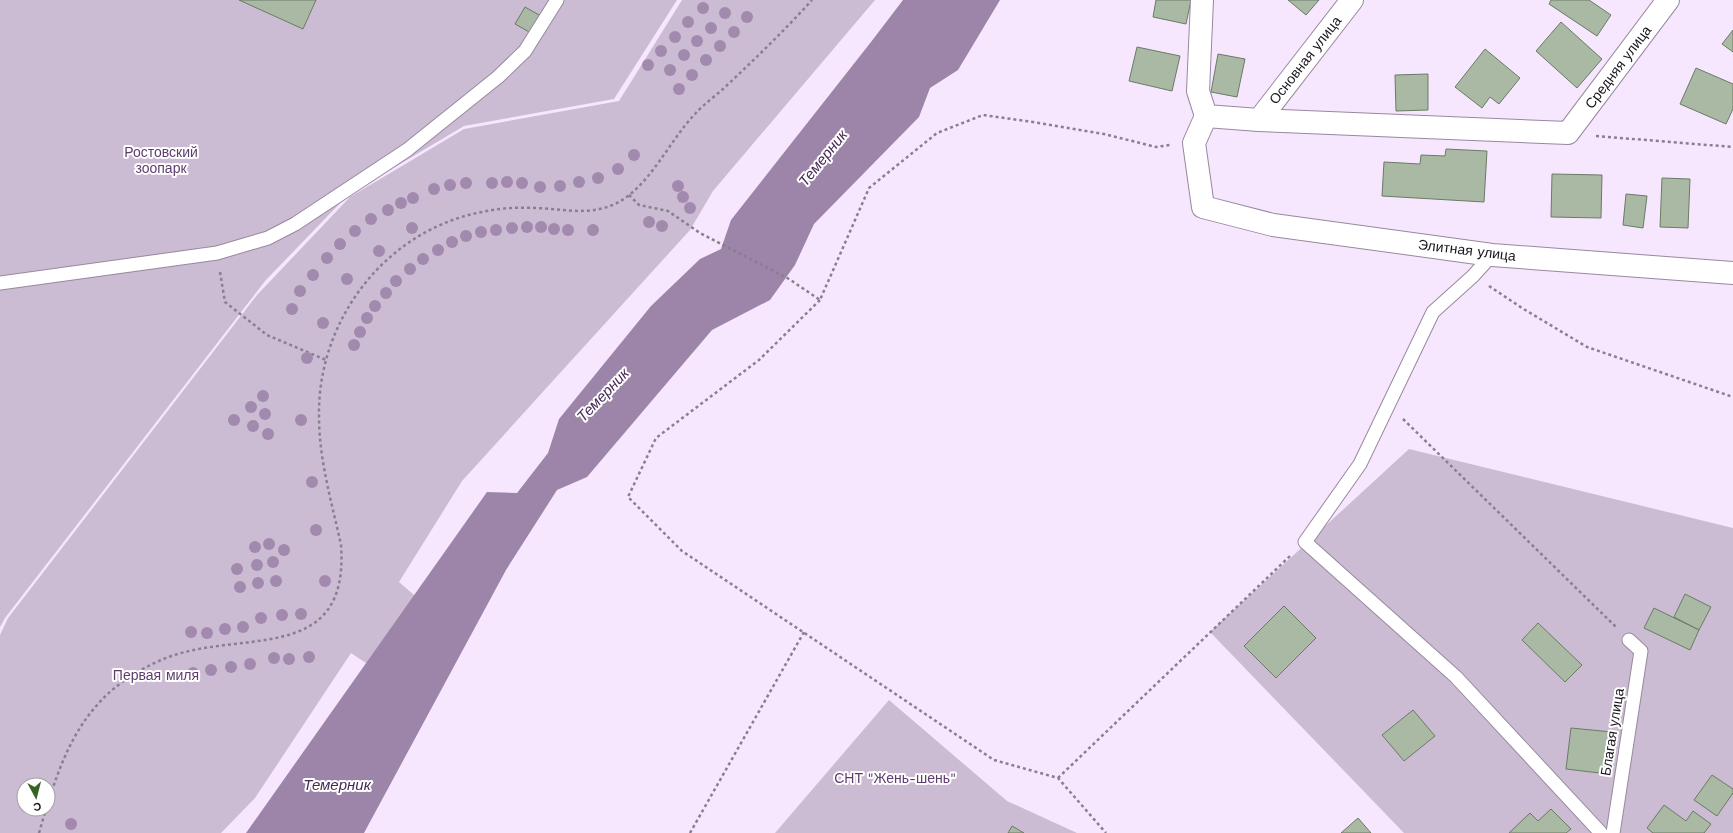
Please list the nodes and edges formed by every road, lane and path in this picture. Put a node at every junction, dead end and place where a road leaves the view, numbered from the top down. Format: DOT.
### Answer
graph roads {
  1 [pos="557,0"];
  2 [pos="812,0"];
  3 [pos="1202,0"];
  4 [pos="1352,0"];
  5 [pos="1668,0"];
  6 [pos="1206,116"];
  7 [pos="1259,120"];
  8 [pos="1568,133"];
  9 [pos="1194,143"];
  10 [pos="1733,147"];
  11 [pos="629,195"];
  12 [pos="217,253"];
  13 [pos="1492,255"];
  14 [pos="1733,273"];
  15 [pos="1473,276"];
  16 [pos="0,283"];
  17 [pos="820,300"];
  18 [pos="326,360"];
  19 [pos="1733,397"];
  20 [pos="1388,404"];
  21 [pos="1305,542"];
  22 [pos="804,632"];
  23 [pos="1629,640"];
  24 [pos="56,778"];
  25 [pos="1058,778"];
  26 [pos="44,817"];
  27 [pos="39,833"];
  28 [pos="690,833"];
  29 [pos="1106,833"];
  30 [pos="1601,833"];
  31 [pos="1613,833"];
  1 -- 12 [label="lane"];
  2 -- 11 [label="path"];
  3 -- 6 [label="street"];
  4 -- 7 [label="street, Основная улица"];
  5 -- 8 [label="street, Средняя улица"];
  6 -- 7 [label="street"];
  6 -- 9 [label="street"];
  7 -- 8 [label="street"];
  8 -- 10 [label="path"];
  9 -- 13 [label="street, Элитная улица"];
  9 -- 17 [label="path"];
  11 -- 17 [label="path"];
  11 -- 18 [label="path"];
  12 -- 16 [label="lane"];
  12 -- 18 [label="path"];
  13 -- 14 [label="street, Элитная улица"];
  13 -- 15 [label="lane"];
  15 -- 19 [label="path"];
  15 -- 20 [label="lane"];
  17 -- 22 [label="path"];
  18 -- 24 [label="path"];
  20 -- 21 [label="lane"];
  20 -- 23 [label="path"];
  21 -- 25 [label="path"];
  21 -- 30 [label="lane"];
  22 -- 25 [label="path"];
  22 -- 28 [label="path"];
  23 -- 31 [label="lane, Благая улица"];
  25 -- 29 [label="path"];
  26 -- 27 [label="path"];
}
